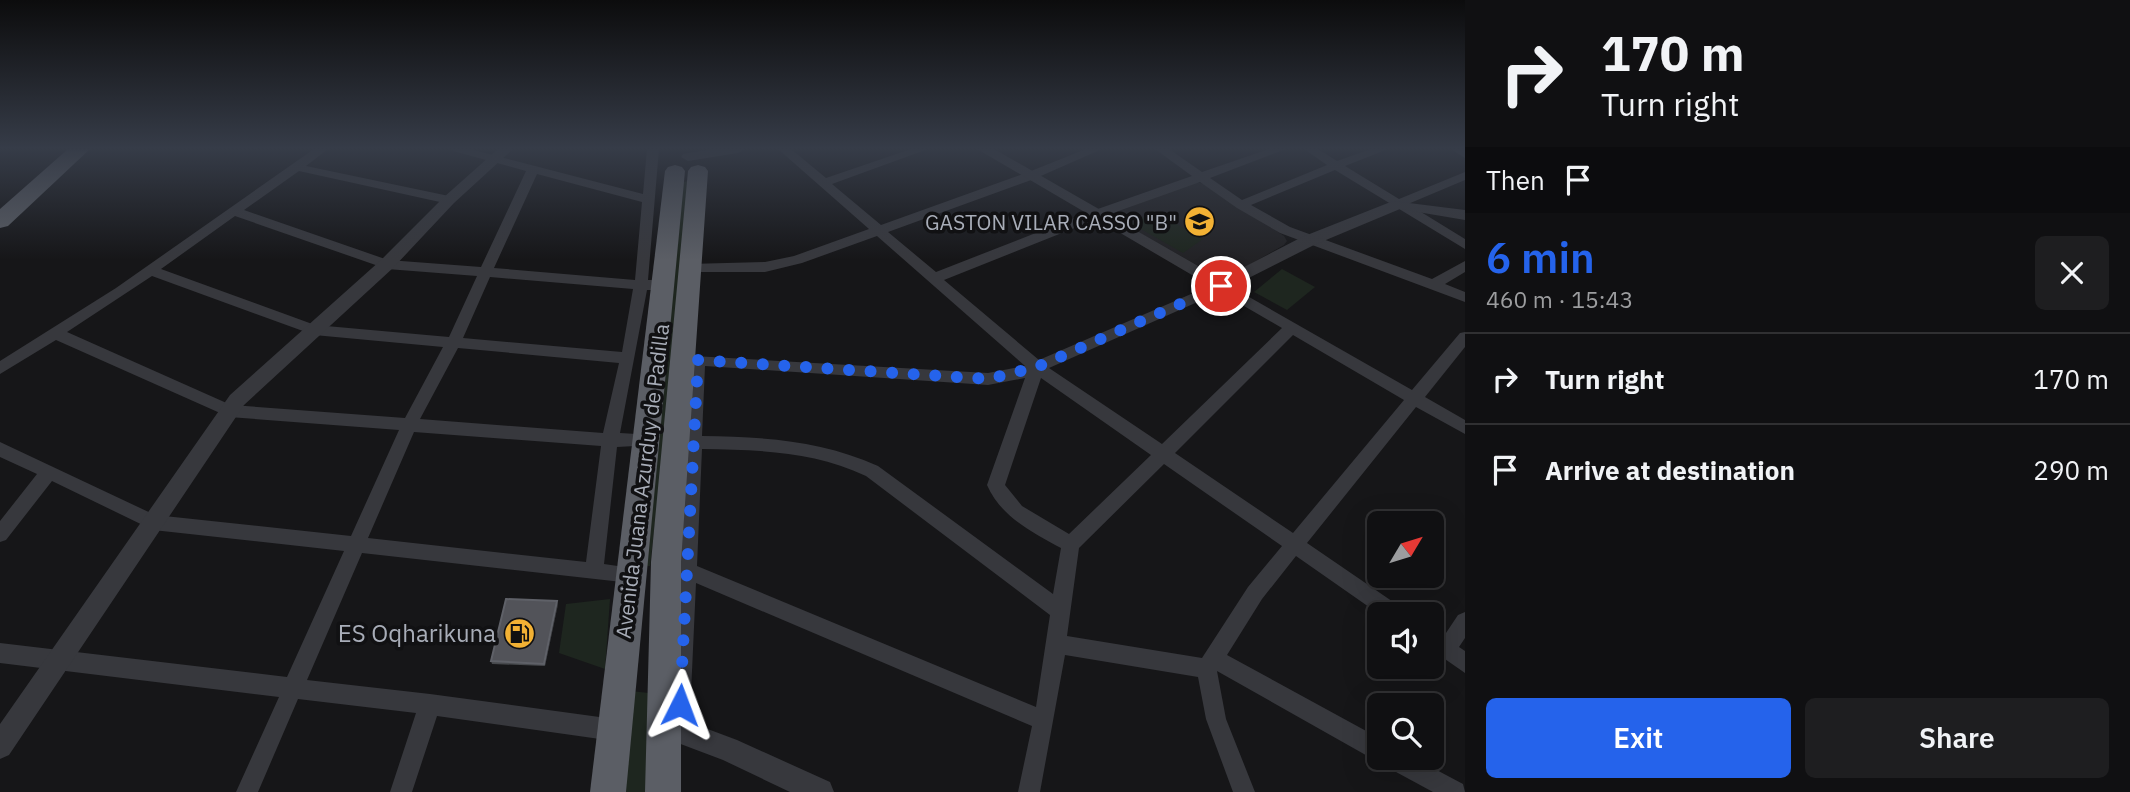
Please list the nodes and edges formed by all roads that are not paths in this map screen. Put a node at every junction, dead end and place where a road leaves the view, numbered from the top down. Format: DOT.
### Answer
graph roads {
  1 [pos="23,186"];
  2 [pos="34,186"];
  3 [pos="269,186"];
  4 [pos="384,186"];
  5 [pos="466,186"];
  6 [pos="470,186"];
  7 [pos="525,186"];
  8 [pos="596,186"];
  9 [pos="649,186"];
  10 [pos="682,186"];
  11 [pos="689,186"];
  12 [pos="828,186"];
  13 [pos="1002,186"];
  14 [pos="1048,186"];
  15 [pos="1172,186"];
  16 [pos="1213,186"];
  17 [pos="1286,186"];
  18 [pos="1369,186"];
  19 [pos="1441,186"];
  20 [pos="647,199"];
  21 [pos="449,200"];
  22 [pos="0,204"];
  23 [pos="1398,204"];
  24 [pos="1241,205"];
  25 [pos="233,211"];
  26 [pos="1097,214"];
  27 [pos="1465,215"];
  28 [pos="0,221"];
  29 [pos="880,230"];
  30 [pos="421,232"];
  31 [pos="1308,241"];
  32 [pos="1465,245"];
  33 [pos="387,264"];
  34 [pos="1465,265"];
  35 [pos="690,269"];
  36 [pos="150,270"];
  37 [pos="484,272"];
  38 [pos="935,278"];
  39 [pos="653,285"];
  40 [pos="1433,285"];
  41 [pos="1221,286"];
  42 [pos="1465,297"];
  43 [pos="1292,327"];
  44 [pos="314,330"];
  45 [pos="55,333"];
  46 [pos="1465,337"];
  47 [pos="453,343"];
  48 [pos="628,358"];
  49 [pos="690,359"];
  50 [pos="1037,367"];
  51 [pos="0,368"];
  52 [pos="1416,399"];
  53 [pos="229,411"];
  54 [pos="409,425"];
  55 [pos="1465,428"];
  56 [pos="610,440"];
  57 [pos="647,440"];
  58 [pos="694,442"];
  59 [pos="0,449"];
  60 [pos="1164,454"];
  61 [pos="49,472"];
  62 [pos="153,522"];
  63 [pos="0,534"];
  64 [pos="356,544"];
  65 [pos="1071,544"];
  66 [pos="1294,544"];
  67 [pos="677,568"];
  68 [pos="594,570"];
  69 [pos="629,589"];
  70 [pos="1378,602"];
  71 [pos="664,606"];
  72 [pos="1060,611"];
  73 [pos="1465,621"];
  74 [pos="1444,639"];
  75 [pos="1056,644"];
  76 [pos="1444,648"];
  77 [pos="0,653"];
  78 [pos="59,660"];
  79 [pos="1210,663"];
  80 [pos="1465,663"];
  81 [pos="619,680"];
  82 [pos="664,682"];
  83 [pos="293,688"];
  84 [pos="430,704"];
  85 [pos="1044,721"];
  86 [pos="614,730"];
  87 [pos="679,731"];
  88 [pos="1367,744"];
  89 [pos="0,746"];
  90 [pos="1415,770"];
  91 [pos="247,792"];
  92 [pos="401,792"];
  93 [pos="608,792"];
  94 [pos="663,792"];
  95 [pos="820,792"];
  96 [pos="1029,792"];
  97 [pos="1244,792"];
  98 [pos="1455,792"];
  1 -- 22 [label="highway"];
  2 -- 28 [label="highway"];
  3 -- 25 [label="street"];
  4 -- 21 [label="street"];
  5 -- 21 [label="street"];
  6 -- 30 [label="street"];
  7 -- 37 [label="street"];
  8 -- 20 [label="street"];
  9 -- 20 [label="street"];
  10 -- 39 [label="highway, Avenida Juana Azurduy de Padilla"];
  11 -- 35 [label="highway, Avenida Juana Azurduy de Padilla"];
  12 -- 29 [label="street"];
  13 -- 29 [label="street"];
  14 -- 26 [label="street"];
  15 -- 26 [label="street"];
  16 -- 24 [label="street"];
  17 -- 24 [label="street"];
  18 -- 23 [label="street"];
  19 -- 23 [label="street"];
  20 -- 39 [label="street"];
  21 -- 30 [label="street"];
  23 -- 27 [label="street"];
  23 -- 31 [label="street"];
  23 -- 32 [label="street"];
  24 -- 31 [label="street"];
  25 -- 33 [label="street"];
  25 -- 36 [label="street"];
  26 -- 38 [label="street"];
  26 -- 41 [label="street"];
  29 -- 35 [label="street"];
  29 -- 38 [label="street"];
  30 -- 33 [label="street"];
  31 -- 40 [label="street"];
  31 -- 41 [label="street"];
  33 -- 37 [label="street"];
  33 -- 44 [label="street"];
  34 -- 40 [label="street"];
  35 -- 49 [label="highway, Avenida Juana Azurduy de Padilla"];
  36 -- 44 [label="street"];
  36 -- 45 [label="street"];
  37 -- 39 [label="street"];
  37 -- 47 [label="street"];
  38 -- 50 [label="street"];
  39 -- 48 [label="street"];
  39 -- 57 [label="highway, Avenida Juana Azurduy de Padilla"];
  40 -- 42 [label="street"];
  41 -- 43 [label="street"];
  41 -- 50 [label="street"];
  43 -- 52 [label="street"];
  43 -- 60 [label="street"];
  44 -- 47 [label="street"];
  44 -- 53 [label="street"];
  45 -- 51 [label="street"];
  45 -- 53 [label="street"];
  46 -- 52 [label="street"];
  47 -- 48 [label="street"];
  47 -- 54 [label="street"];
  48 -- 56 [label="street"];
  49 -- 50 [label="street"];
  49 -- 58 [label="street"];
  49 -- 67 [label="highway, Avenida Juana Azurduy de Padilla"];
  50 -- 60 [label="street"];
  50 -- 65 [label="street"];
  52 -- 55 [label="street"];
  52 -- 66 [label="street"];
  53 -- 54 [label="street"];
  53 -- 62 [label="street"];
  54 -- 56 [label="street"];
  54 -- 64 [label="street"];
  56 -- 57 [label="street"];
  56 -- 68 [label="street"];
  57 -- 69 [label="highway, Avenida Juana Azurduy de Padilla"];
  58 -- 67 [label="street"];
  58 -- 72 [label="street"];
  59 -- 61 [label="street"];
  60 -- 65 [label="street"];
  60 -- 66 [label="street"];
  61 -- 62 [label="street"];
  61 -- 63 [label="street"];
  62 -- 64 [label="street"];
  62 -- 78 [label="street"];
  64 -- 68 [label="street"];
  64 -- 83 [label="street"];
  65 -- 72 [label="street"];
  66 -- 70 [label="street"];
  66 -- 79 [label="street"];
  67 -- 71 [label="highway, Avenida Juana Azurduy de Padilla"];
  67 -- 85 [label="street"];
  67 -- 87 [label="street"];
  68 -- 69 [label="street"];
  69 -- 71 [label="highway"];
  69 -- 81 [label="highway, Avenida Juana Azurduy de Padilla"];
  71 -- 82 [label="highway, Avenida Juana Azurduy de Padilla"];
  72 -- 75 [label="street"];
  73 -- 74 [label="street"];
  75 -- 79 [label="street"];
  75 -- 85 [label="street"];
  76 -- 80 [label="street"];
  77 -- 78 [label="street"];
  78 -- 83 [label="street"];
  78 -- 89 [label="street"];
  79 -- 88 [label="street"];
  79 -- 97 [label="street"];
  81 -- 82 [label="highway"];
  81 -- 86 [label="highway, Avenida Juana Azurduy de Padilla"];
  82 -- 87 [label="street"];
  82 -- 94 [label="highway, Avenida Juana Azurduy de Padilla"];
  83 -- 84 [label="street"];
  83 -- 91 [label="street"];
  84 -- 86 [label="street"];
  84 -- 92 [label="street"];
  85 -- 96 [label="street"];
  86 -- 93 [label="highway, Avenida Juana Azurduy de Padilla"];
  87 -- 95 [label="street"];
  90 -- 98 [label="street"];
}
